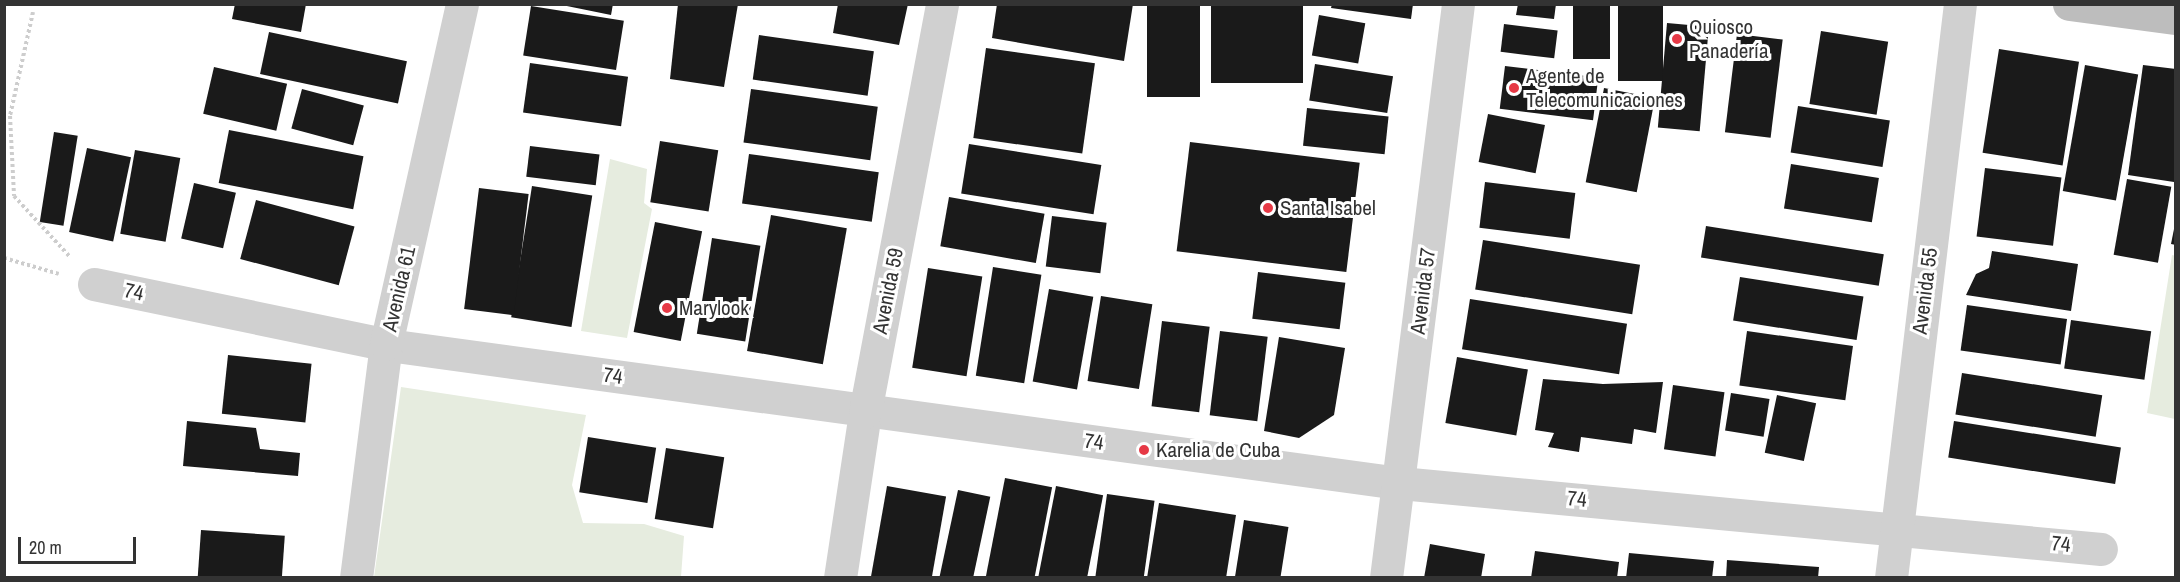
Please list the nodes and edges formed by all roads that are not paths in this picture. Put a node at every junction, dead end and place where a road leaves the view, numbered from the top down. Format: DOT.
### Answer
graph roads {
  1 [pos="462,4"];
  2 [pos="942,4"];
  3 [pos="1458,4"];
  4 [pos="1960,4"];
  5 [pos="2069,4"];
  6 [pos="2175,18"];
  7 [pos="94,284"];
  8 [pos="386,344"];
  9 [pos="865,412"];
  10 [pos="1400,483"];
  11 [pos="1897,527"];
  12 [pos="2101,549"];
  13 [pos="356,578"];
  14 [pos="840,578"];
  15 [pos="1386,578"];
  16 [pos="1891,578"];
  1 -- 8 [label="street, Avenida 61"];
  2 -- 9 [label="street, Avenida 59"];
  3 -- 10 [label="street, Avenida 57"];
  4 -- 11 [label="street, Avenida 55"];
  5 -- 6 [label="street"];
  7 -- 8 [label="street, 74"];
  8 -- 9 [label="street, 74"];
  8 -- 13 [label="street, Avenida 61"];
  9 -- 10 [label="street, 74"];
  9 -- 14 [label="street, Avenida 59"];
  10 -- 11 [label="street, 74"];
  10 -- 15 [label="street, Avenida 57"];
  11 -- 12 [label="street, 74"];
  11 -- 16 [label="street, Avenida 55"];
}
